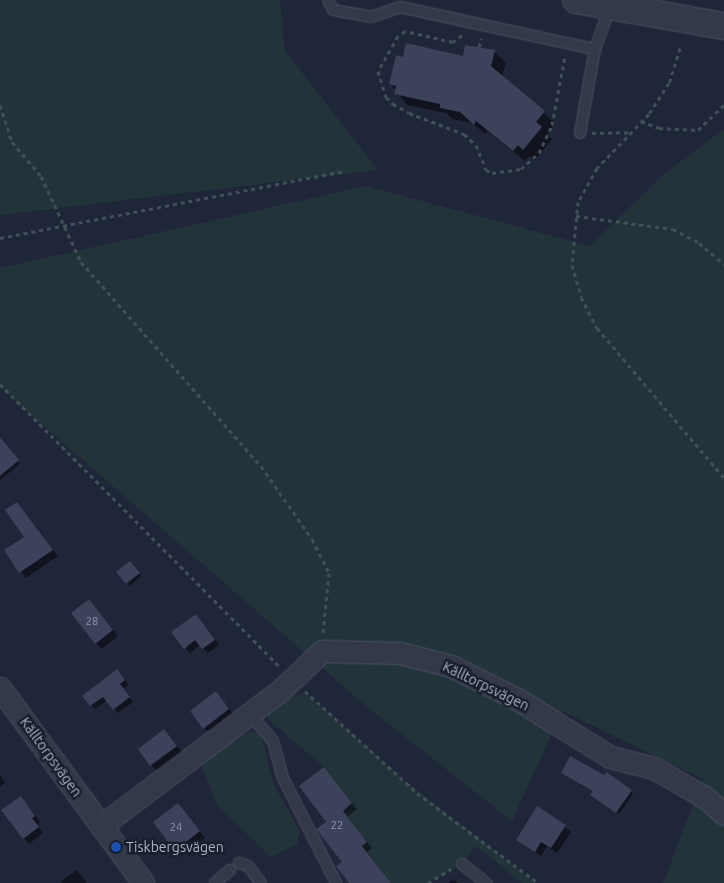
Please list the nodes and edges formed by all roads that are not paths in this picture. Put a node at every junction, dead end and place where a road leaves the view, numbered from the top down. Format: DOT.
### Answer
graph roads {
  1 [pos="328,0"];
  2 [pos="576,0"];
  3 [pos="610,6"];
  4 [pos="724,26"];
  5 [pos="595,49"];
  6 [pos="580,129"];
  7 [pos="0,688"];
  8 [pos="250,714"];
  9 [pos="724,814"];
  10 [pos="101,826"];
  11 [pos="239,863"];
  12 [pos="462,864"];
  13 [pos="230,870"];
  14 [pos="143,883"];
  15 [pos="215,883"];
  16 [pos="261,883"];
  17 [pos="336,883"];
  18 [pos="486,883"];
  1 -- 5 [label="lane"];
  2 -- 3 [label="street"];
  3 -- 4 [label="street"];
  3 -- 5 [label="lane"];
  5 -- 6 [label="lane"];
  7 -- 10 [label="street, Källtorpsvägen"];
  8 -- 9 [label="street, Källtorpsvägen"];
  8 -- 10 [label="street"];
  8 -- 17 [label="lane"];
  10 -- 14 [label="street, Källtorpsvägen"];
  11 -- 16 [label="lane"];
  12 -- 18 [label="lane"];
  13 -- 15 [label="lane"];
}
